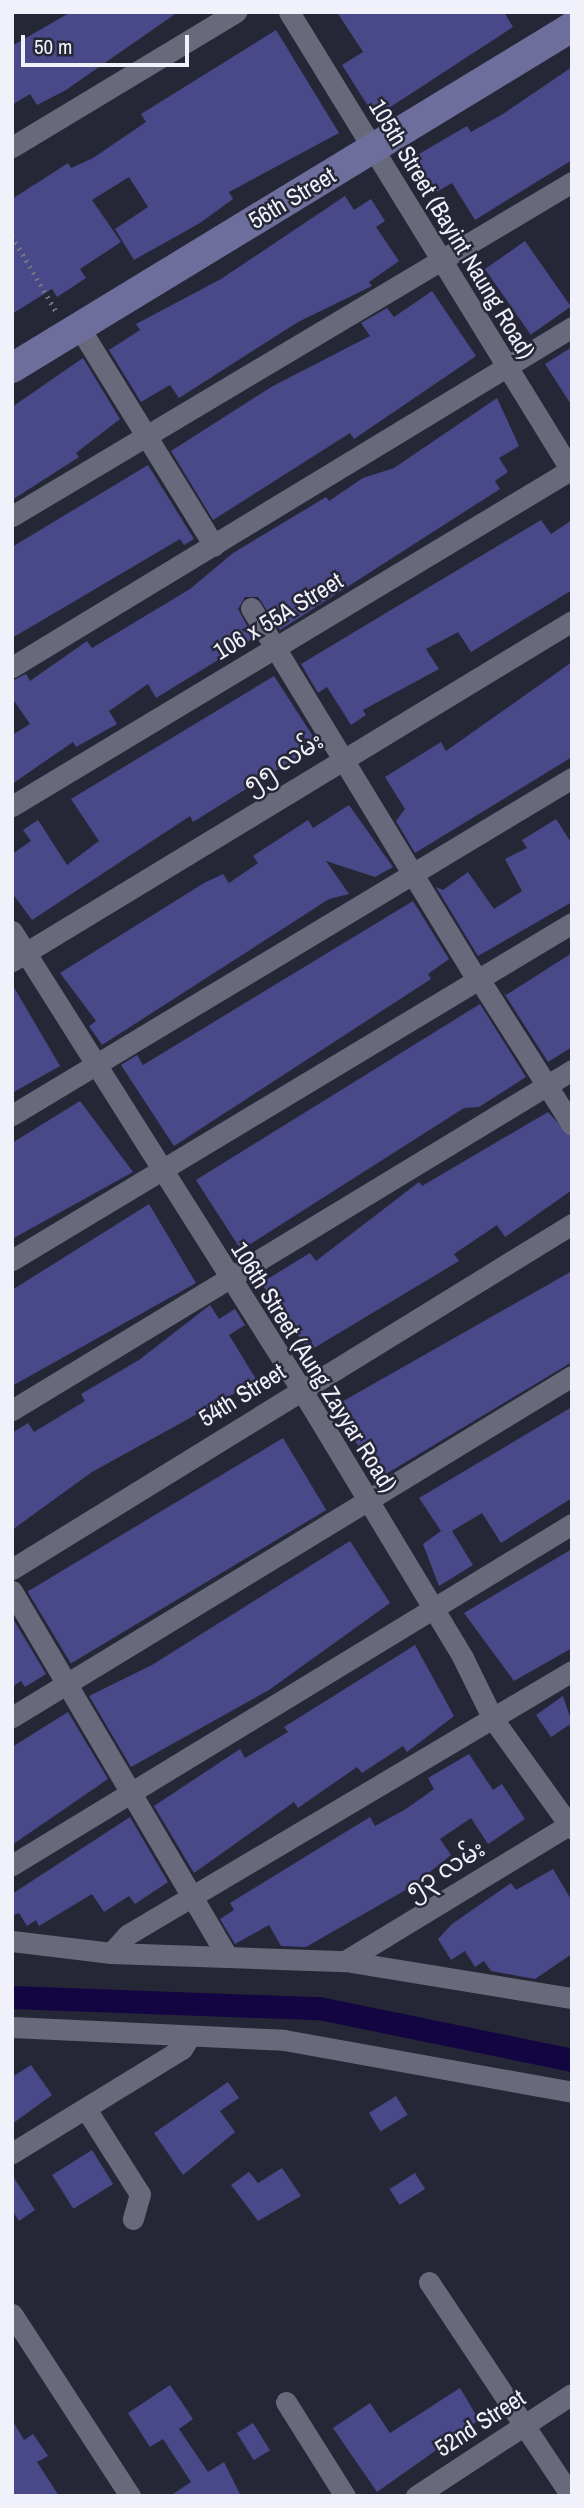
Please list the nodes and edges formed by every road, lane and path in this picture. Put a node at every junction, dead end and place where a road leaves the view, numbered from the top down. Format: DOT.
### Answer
graph roads {
  1 [pos="236,12"];
  2 [pos="289,12"];
  3 [pos="572,27"];
  4 [pos="12,147"];
  5 [pos="373,149"];
  6 [pos="572,182"];
  7 [pos="12,236"];
  8 [pos="442,262"];
  9 [pos="572,327"];
  10 [pos="74,331"];
  11 [pos="506,367"];
  12 [pos="12,368"];
  13 [pos="147,436"];
  14 [pos="571,471"];
  15 [pos="12,516"];
  16 [pos="214,545"];
  17 [pos="251,608"];
  18 [pos="572,621"];
  19 [pos="277,648"];
  20 [pos="12,667"];
  21 [pos="343,756"];
  22 [pos="572,778"];
  23 [pos="12,806"];
  24 [pos="410,873"];
  25 [pos="572,923"];
  26 [pos="12,931"];
  27 [pos="19,957"];
  28 [pos="478,979"];
  29 [pos="96,1061"];
  30 [pos="572,1070"];
  31 [pos="546,1086"];
  32 [pos="12,1115"];
  33 [pos="572,1125"];
  34 [pos="160,1170"];
  35 [pos="572,1224"];
  36 [pos="12,1261"];
  37 [pos="227,1274"];
  38 [pos="572,1376"];
  39 [pos="301,1389"];
  40 [pos="12,1410"];
  41 [pos="365,1499"];
  42 [pos="572,1524"];
  43 [pos="12,1569"];
  44 [pos="12,1591"];
  45 [pos="432,1608"];
  46 [pos="572,1671"];
  47 [pos="67,1684"];
  48 [pos="12,1717"];
  49 [pos="492,1719"];
  50 [pos="134,1793"];
  51 [pos="571,1826"];
  52 [pos="12,1865"];
  53 [pos="191,1899"];
  54 [pos="12,1941"];
  55 [pos="111,1953"];
  56 [pos="228,1956"];
  57 [pos="345,1961"];
  58 [pos="572,1998"];
  59 [pos="12,2026"];
  60 [pos="190,2036"];
  61 [pos="572,2092"];
  62 [pos="86,2109"];
  63 [pos="12,2153"];
  64 [pos="133,2219"];
  65 [pos="429,2282"];
  66 [pos="12,2314"];
  67 [pos="572,2394"];
  68 [pos="286,2402"];
  69 [pos="526,2424"];
  70 [pos="130,2496"];
  71 [pos="345,2496"];
  72 [pos="416,2496"];
  73 [pos="571,2496"];
  1 -- 4 [label="street"];
  2 -- 5 [label="street, 105th Street (Bayint Naung Road)"];
  3 -- 5 [label="street, 56th Street"];
  5 -- 8 [label="street, 105th Street (Bayint Naung Road)"];
  5 -- 10 [label="street, 56th Street"];
  6 -- 8 [label="street"];
  7 -- 10 [label="path"];
  8 -- 11 [label="street, 105th Street (Bayint Naung Road)"];
  8 -- 13 [label="street"];
  9 -- 11 [label="street"];
  10 -- 12 [label="street, 56th Street"];
  10 -- 13 [label="street"];
  11 -- 14 [label="street, 105th Street (Bayint Naung Road)"];
  11 -- 16 [label="street"];
  13 -- 15 [label="street"];
  13 -- 16 [label="street"];
  14 -- 19 [label="street, 106 x 55A Street"];
  16 -- 20 [label="street"];
  17 -- 19 [label="street"];
  18 -- 21 [label="street, ၅၅ လမ်း"];
  19 -- 21 [label="street"];
  19 -- 23 [label="street, 106 x 55A Street"];
  21 -- 24 [label="street"];
  21 -- 27 [label="street, ၅၅ လမ်း"];
  22 -- 24 [label="street"];
  24 -- 28 [label="street"];
  24 -- 29 [label="street"];
  25 -- 28 [label="street"];
  26 -- 27 [label="street, 106th Street (Aung Zayyar Road)"];
  27 -- 29 [label="street, 106th Street (Aung Zayyar Road)"];
  28 -- 31 [label="street"];
  28 -- 34 [label="street"];
  29 -- 32 [label="street"];
  29 -- 34 [label="street, 106th Street (Aung Zayyar Road)"];
  30 -- 31 [label="street"];
  31 -- 33 [label="street"];
  31 -- 37 [label="street"];
  34 -- 36 [label="street"];
  34 -- 37 [label="street, 106th Street (Aung Zayyar Road)"];
  35 -- 39 [label="street, 54th Street"];
  37 -- 39 [label="street, 106th Street (Aung Zayyar Road)"];
  37 -- 40 [label="street"];
  38 -- 41 [label="street"];
  39 -- 41 [label="street, 106th Street (Aung Zayyar Road)"];
  39 -- 43 [label="street, 54th Street"];
  41 -- 45 [label="street, 106th Street (Aung Zayyar Road)"];
  41 -- 47 [label="street"];
  42 -- 45 [label="street"];
  44 -- 47 [label="street"];
  45 -- 49 [label="street, 106th Street (Aung Zayyar Road)"];
  45 -- 50 [label="street"];
  46 -- 49 [label="street"];
  47 -- 48 [label="street"];
  47 -- 50 [label="street"];
  49 -- 51 [label="street, 106th Street (Aung Zayyar Road)"];
  49 -- 53 [label="street"];
  50 -- 52 [label="street"];
  50 -- 53 [label="street"];
  51 -- 57 [label="street, ၅၃ လမ်း"];
  53 -- 55 [label="street"];
  53 -- 56 [label="street"];
  54 -- 55 [label="street"];
  55 -- 56 [label="street"];
  56 -- 57 [label="street"];
  57 -- 58 [label="street"];
  59 -- 60 [label="street"];
  60 -- 61 [label="street"];
  60 -- 62 [label="street"];
  62 -- 63 [label="street"];
  62 -- 64 [label="street"];
  65 -- 69 [label="street"];
  66 -- 70 [label="street"];
  67 -- 69 [label="street, 52nd Street"];
  68 -- 71 [label="street"];
  69 -- 72 [label="street, 52nd Street"];
  69 -- 73 [label="street"];
}
